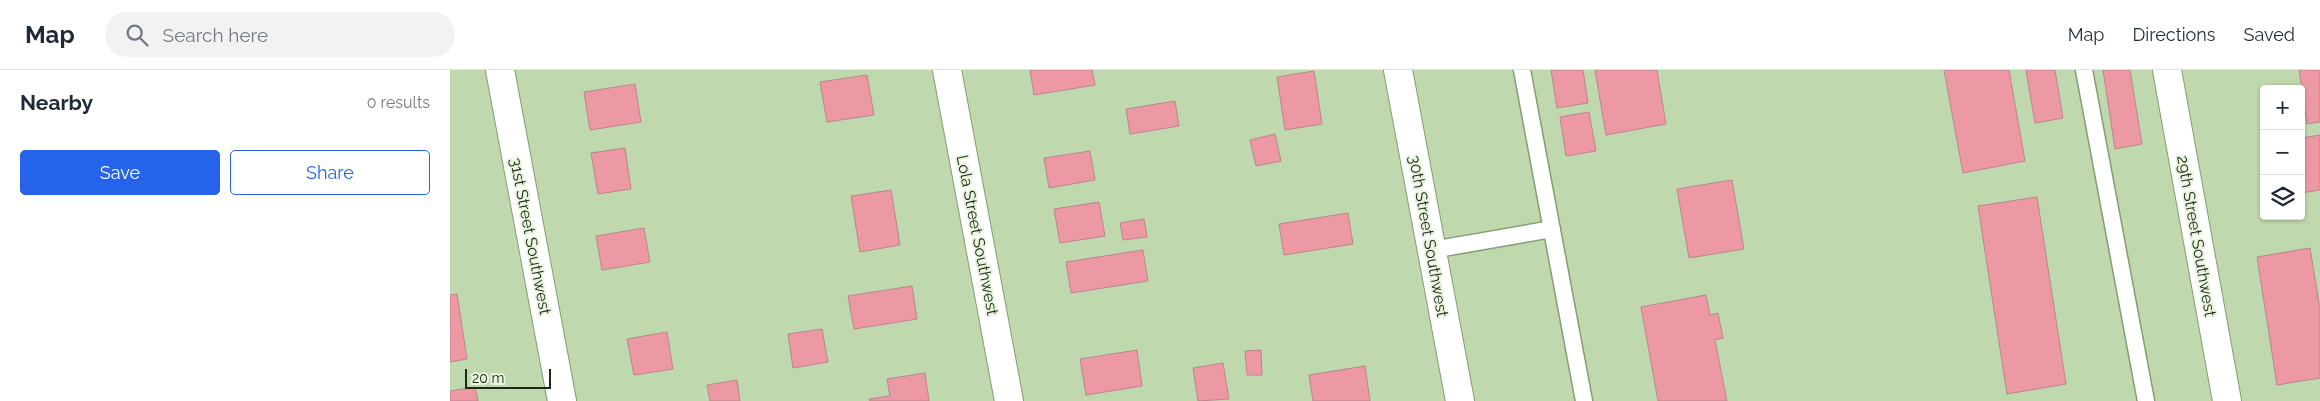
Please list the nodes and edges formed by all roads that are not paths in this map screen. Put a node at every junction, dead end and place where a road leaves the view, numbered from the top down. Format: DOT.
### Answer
graph roads {
  1 [pos="500,70"];
  2 [pos="947,70"];
  3 [pos="1398,70"];
  4 [pos="1522,70"];
  5 [pos="2084,70"];
  6 [pos="2167,70"];
  7 [pos="1552,230"];
  8 [pos="1432,250"];
  9 [pos="562,401"];
  10 [pos="1009,401"];
  11 [pos="1460,401"];
  12 [pos="1584,401"];
  13 [pos="2146,401"];
  14 [pos="2227,401"];
  1 -- 9 [label="street, 31st Street Southwest"];
  2 -- 10 [label="street, Lola Street Southwest"];
  3 -- 8 [label="street, 30th Street Southwest"];
  4 -- 7 [label="lane"];
  5 -- 13 [label="lane"];
  6 -- 14 [label="street, 29th Street Southwest"];
  7 -- 8 [label="lane"];
  7 -- 12 [label="lane"];
  8 -- 11 [label="street, 30th Street Southwest"];
}
